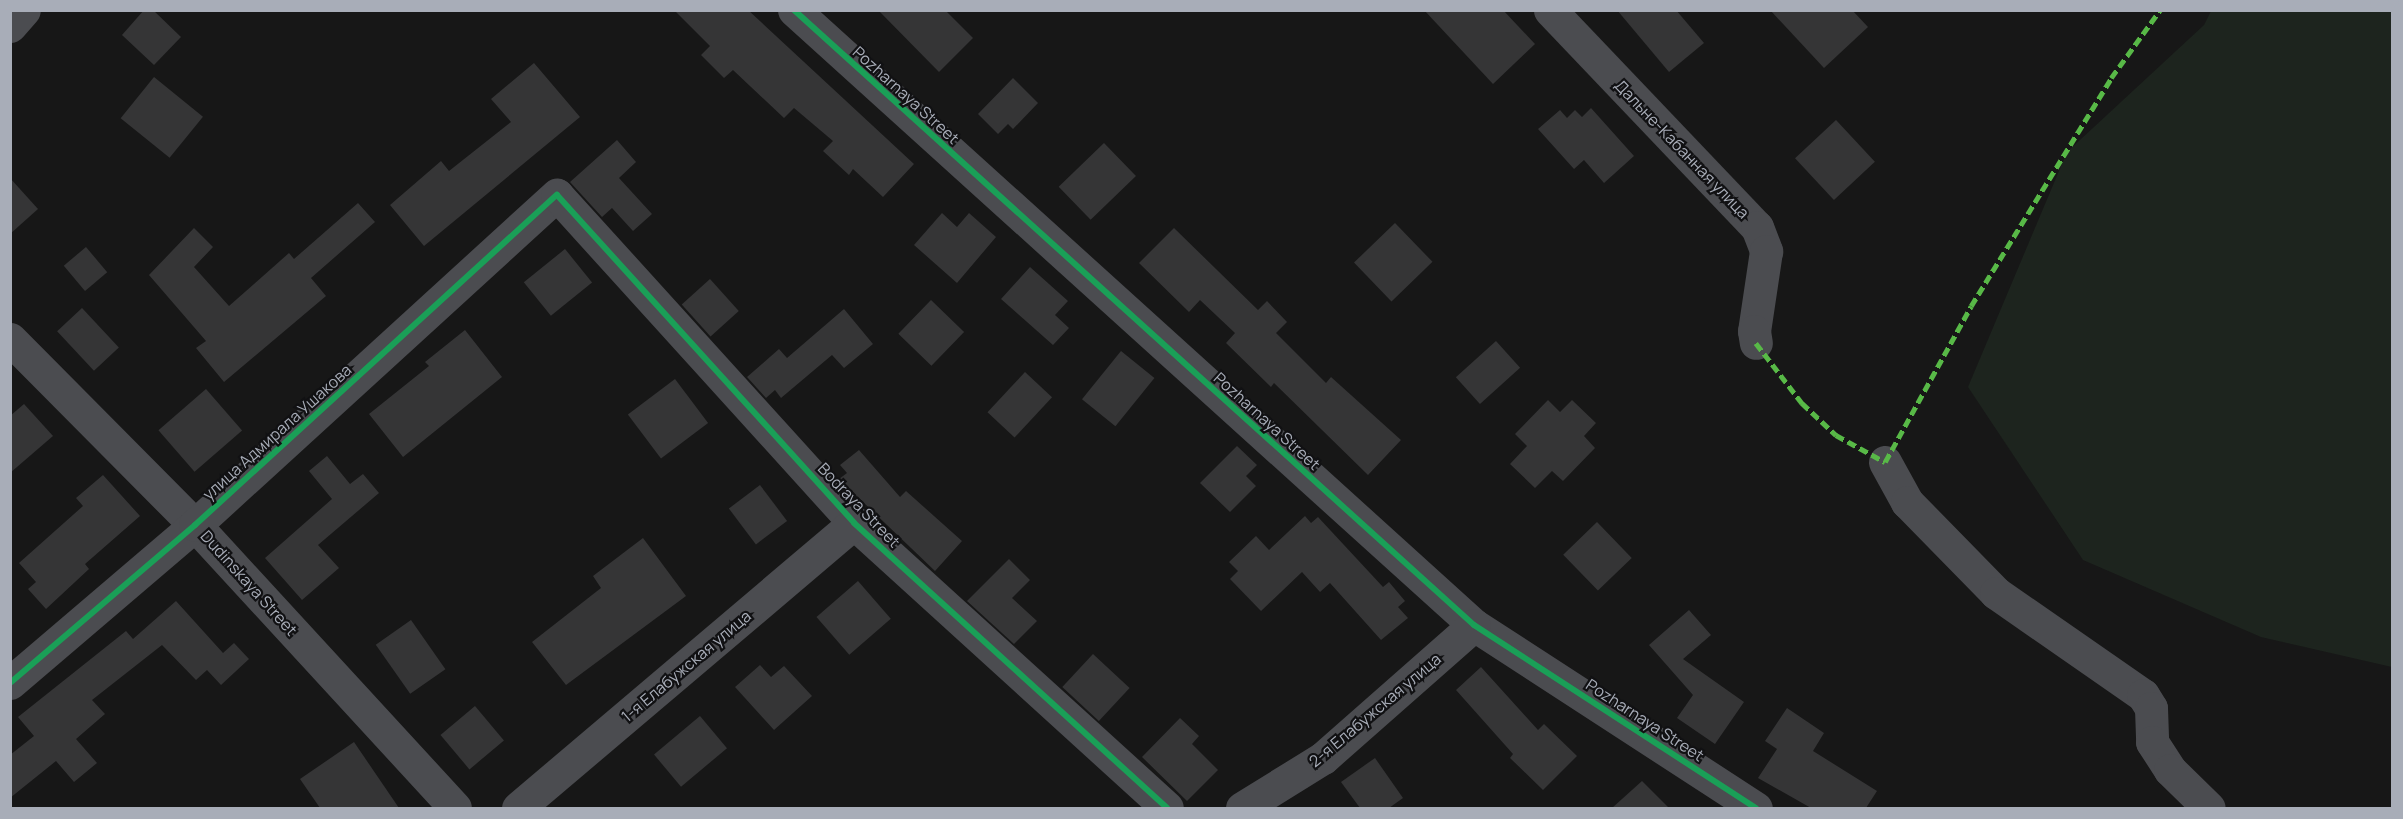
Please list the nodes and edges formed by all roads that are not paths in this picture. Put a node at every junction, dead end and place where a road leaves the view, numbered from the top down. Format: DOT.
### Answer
graph roads {
  1 [pos="24,10"];
  2 [pos="794,10"];
  3 [pos="1550,10"];
  4 [pos="10,26"];
  5 [pos="557,195"];
  6 [pos="10,339"];
  7 [pos="1756,343"];
  8 [pos="1885,462"];
  9 [pos="854,523"];
  10 [pos="195,525"];
  11 [pos="1474,625"];
  12 [pos="10,683"];
  13 [pos="455,808"];
  14 [pos="518,808"];
  15 [pos="1167,808"];
  16 [pos="1242,808"];
  17 [pos="1756,808"];
  18 [pos="2209,808"];
  1 -- 4 [label="street"];
  2 -- 11 [label="street, Pozharnaya Street"];
  3 -- 7 [label="street, Дальне-Кабанная улица"];
  5 -- 9 [label="street, Bodraya Street"];
  5 -- 10 [label="street, улица Адмирала Ушакова"];
  6 -- 10 [label="street, Dudinskaya Street"];
  8 -- 18 [label="street"];
  9 -- 14 [label="street, 1-я Елабужская улица"];
  9 -- 15 [label="street, Bodraya Street"];
  10 -- 12 [label="street, улица Адмирала Ушакова"];
  10 -- 13 [label="street, Dudinskaya Street"];
  11 -- 16 [label="street, 2-я Елабужская улица"];
  11 -- 17 [label="street, Pozharnaya Street"];
}
